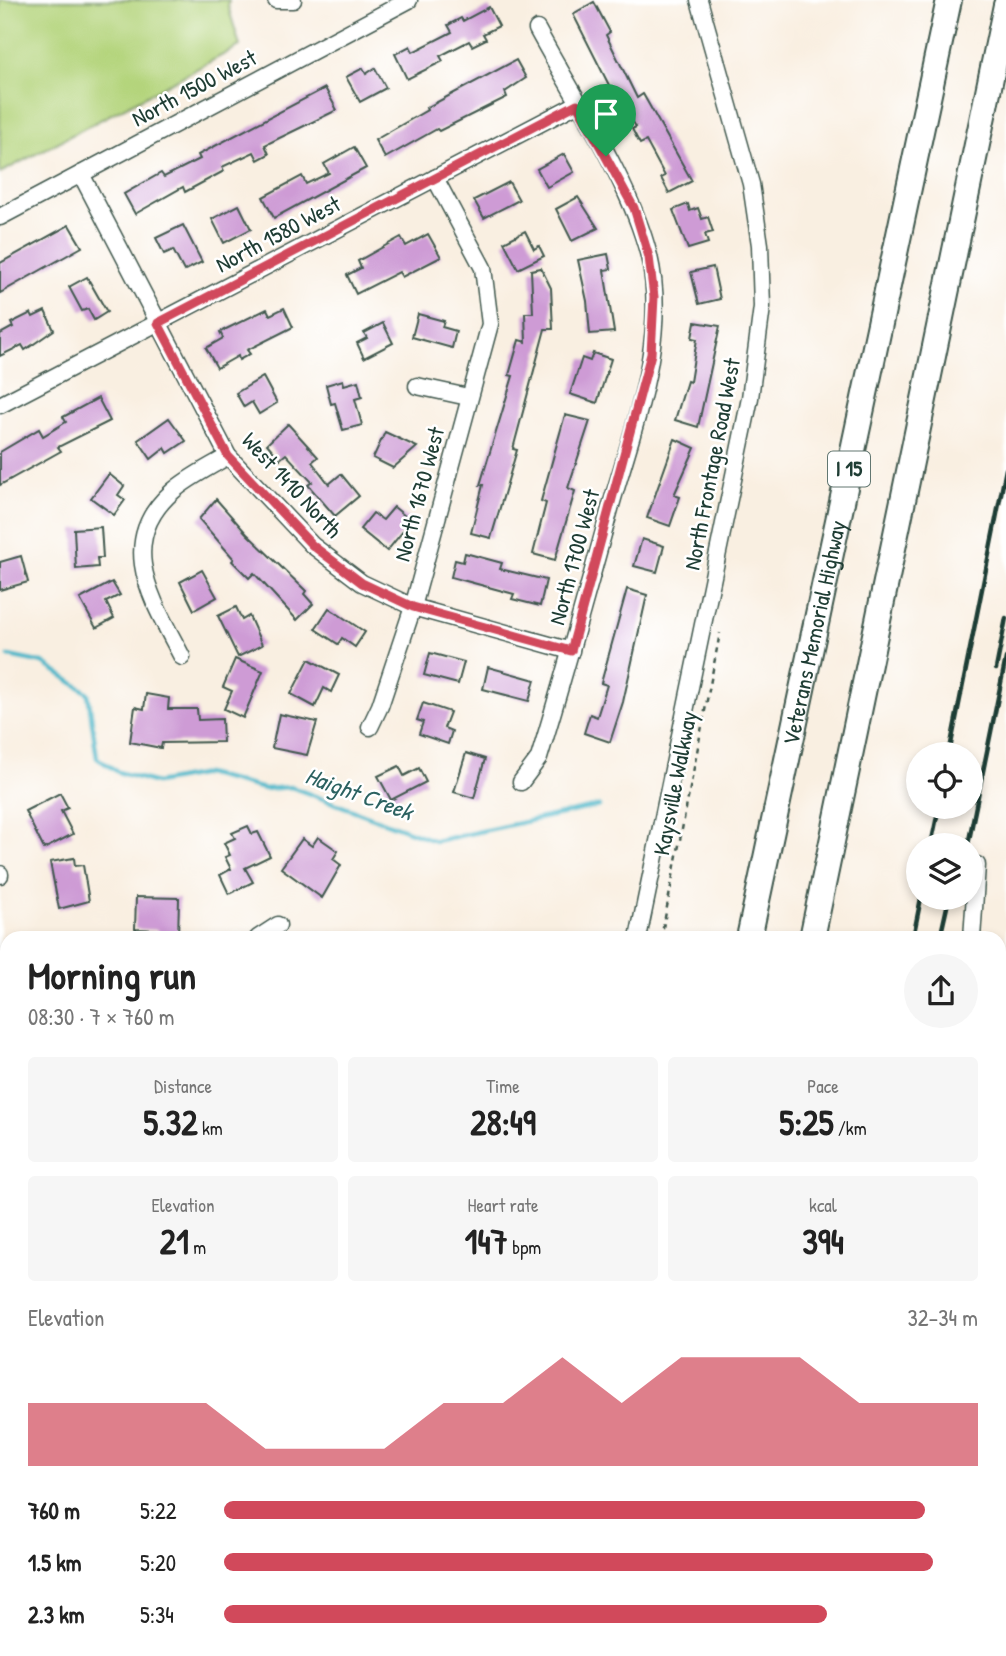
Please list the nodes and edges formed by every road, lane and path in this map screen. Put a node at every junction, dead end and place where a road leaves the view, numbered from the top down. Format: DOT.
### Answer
graph roads {
  1 [pos="276,0"];
  2 [pos="293,0"];
  3 [pos="409,0"];
  4 [pos="699,0"];
  5 [pos="949,0"];
  6 [pos="1006,5"];
  7 [pos="537,29"];
  8 [pos="577,104"];
  9 [pos="80,174"];
  10 [pos="435,178"];
  11 [pos="0,217"];
  12 [pos="158,323"];
  13 [pos="418,386"];
  14 [pos="468,397"];
  15 [pos="0,405"];
  16 [pos="228,456"];
  17 [pos="413,607"];
  18 [pos="720,633"];
  19 [pos="571,651"];
  20 [pos="182,657"];
  21 [pos="370,727"];
  22 [pos="521,782"];
  23 [pos="974,910"];
  24 [pos="278,925"];
  25 [pos="269,931"];
  26 [pos="639,931"];
  27 [pos="662,931"];
  28 [pos="750,931"];
  29 [pos="813,931"];
  30 [pos="972,931"];
  1 -- 2 [label="street"];
  3 -- 9 [label="street, North 1500 West"];
  4 -- 26 [label="street, North Frontage Road West"];
  5 -- 28 [label="highway, Veterans Memorial Highway / I 15"];
  6 -- 29 [label="highway"];
  7 -- 8 [label="street, North 1700 West"];
  8 -- 10 [label="street, North 1580 West"];
  8 -- 19 [label="street, North 1700 West"];
  9 -- 11 [label="street, North 1500 West"];
  9 -- 12 [label="street, West 1410 North"];
  10 -- 12 [label="street, North 1580 West"];
  10 -- 14 [label="street, North 1670 West"];
  12 -- 15 [label="street, North 1580 West"];
  12 -- 16 [label="street, West 1410 North"];
  13 -- 14 [label="street"];
  14 -- 17 [label="street, North 1670 West"];
  16 -- 17 [label="street, West 1410 North"];
  16 -- 20 [label="street"];
  17 -- 19 [label="street, West 1410 North"];
  17 -- 21 [label="street, North 1670 West"];
  18 -- 27 [label="path, Kaysville Walkway"];
  19 -- 22 [label="street, North 1700 West"];
  23 -- 30 [label="street"];
  24 -- 25 [label="street"];
}
